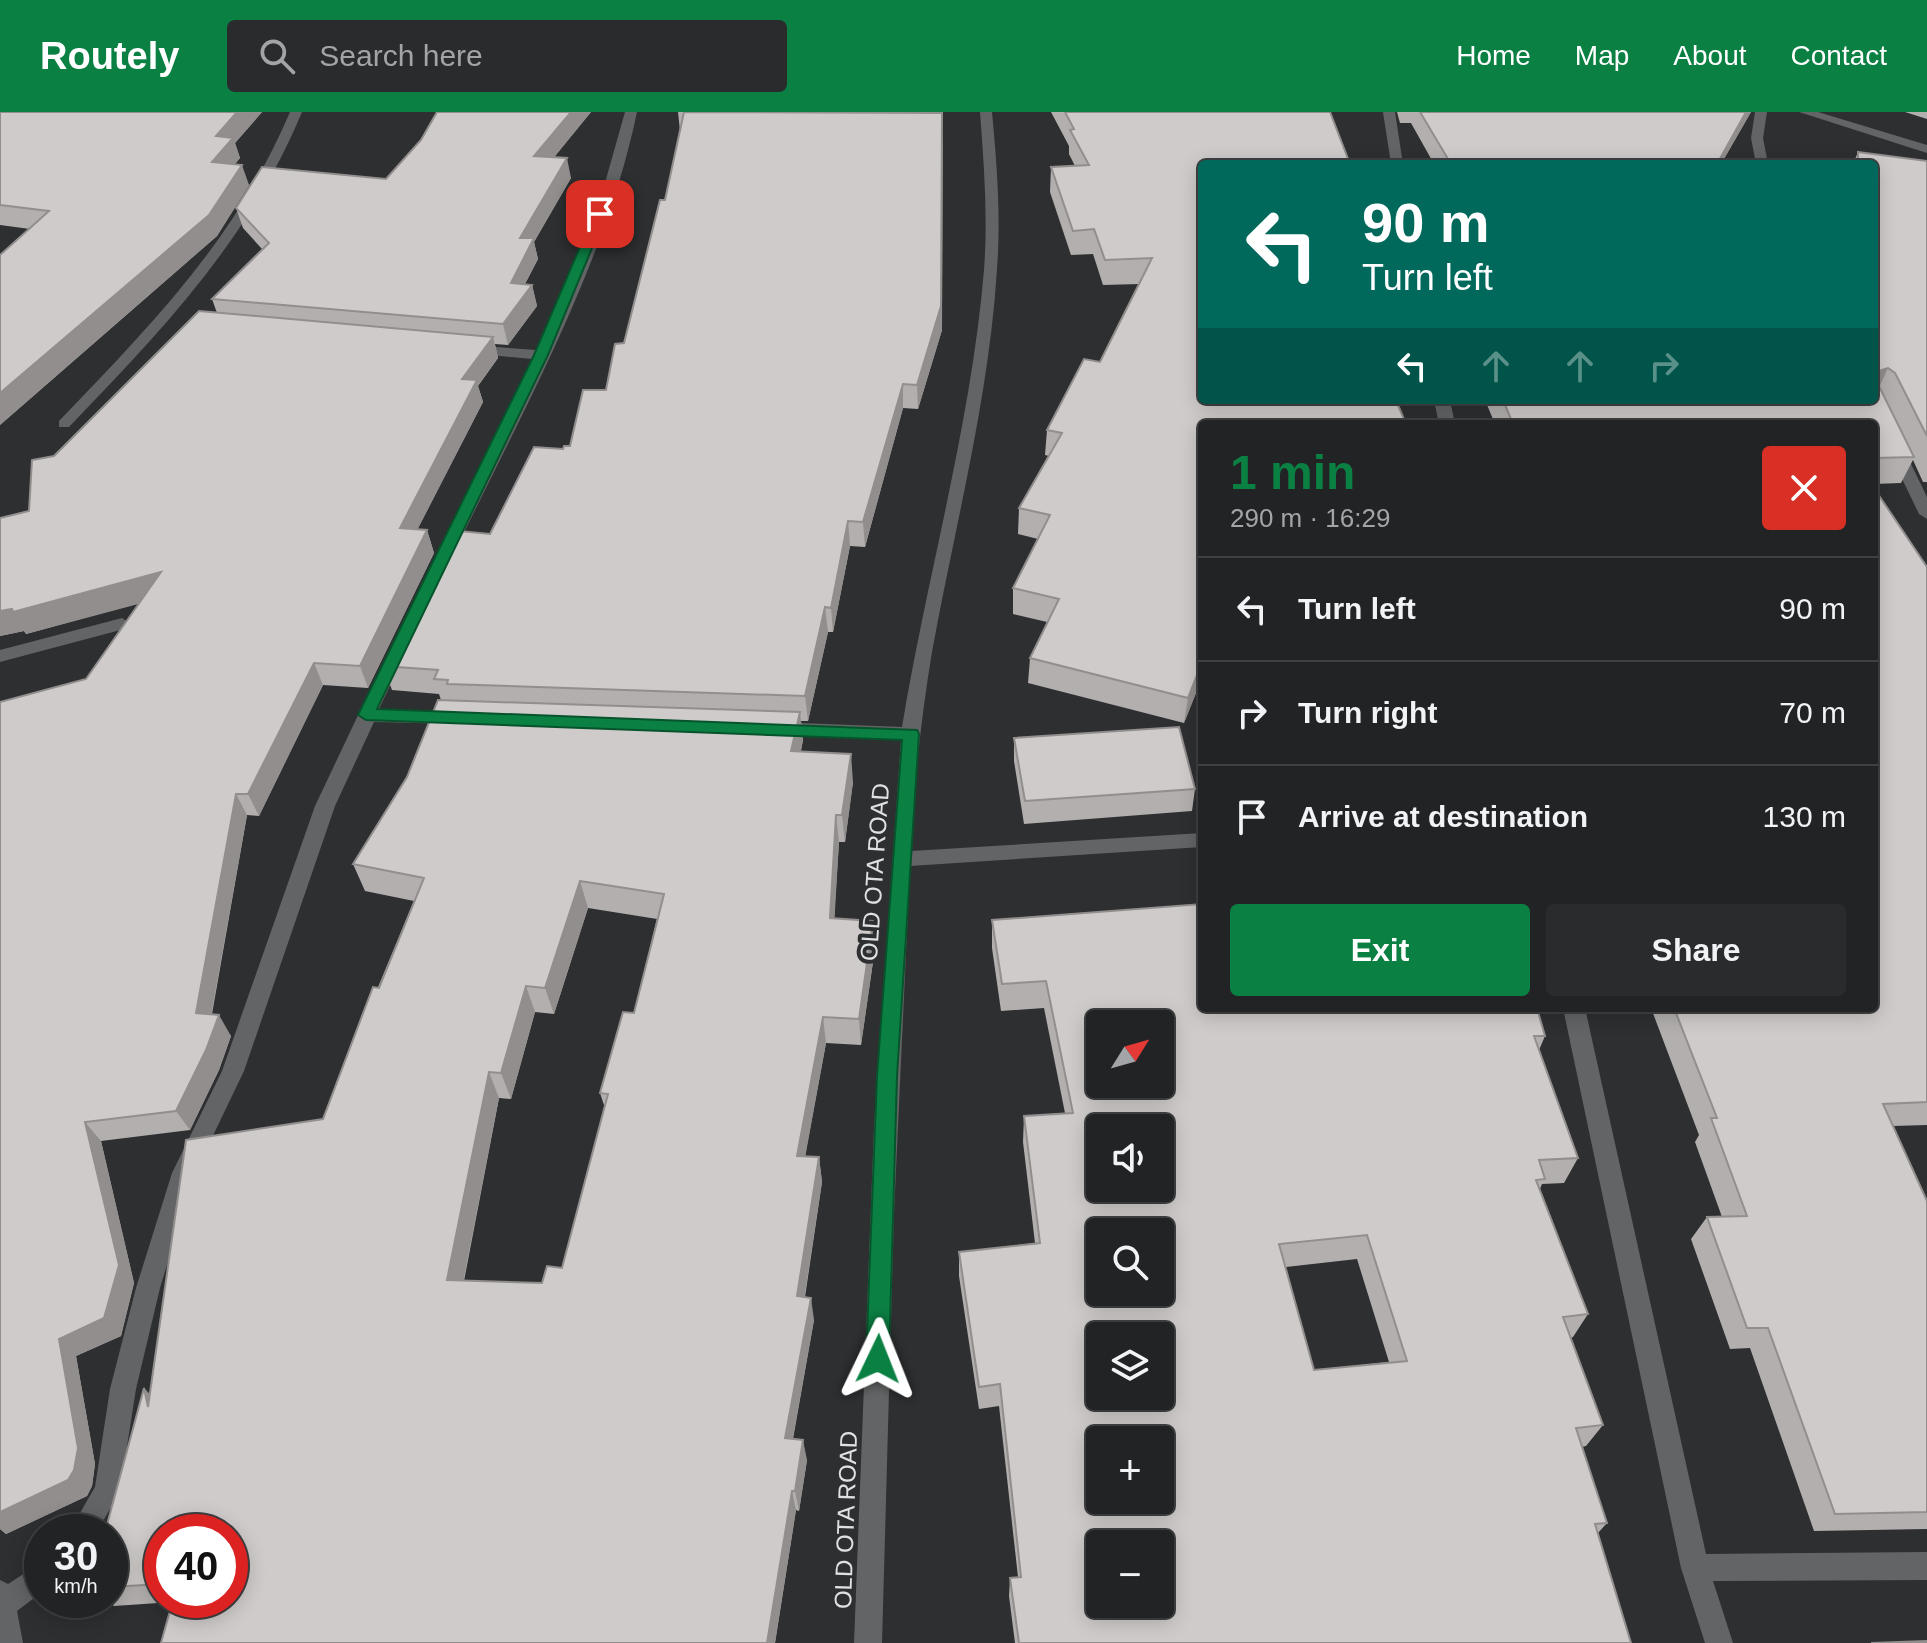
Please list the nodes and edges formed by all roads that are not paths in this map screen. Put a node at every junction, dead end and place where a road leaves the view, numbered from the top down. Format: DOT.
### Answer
graph roads {
  1 [pos="296,112"];
  2 [pos="631,112"];
  3 [pos="986,112"];
  4 [pos="1389,112"];
  5 [pos="1761,112"];
  6 [pos="1805,112"];
  7 [pos="1927,149"];
  8 [pos="1396,160"];
  9 [pos="1761,160"];
  10 [pos="446,347"];
  11 [pos="541,355"];
  12 [pos="1874,404"];
  13 [pos="64,424"];
  14 [pos="1927,514"];
  15 [pos="439,569"];
  16 [pos="122,624"];
  17 [pos="405,637"];
  18 [pos="0,656"];
  19 [pos="366,715"];
  20 [pos="475,718"];
  21 [pos="755,729"];
  22 [pos="911,734"];
  23 [pos="1198,840"];
  24 [pos="901,859"];
  25 [pos="1575,1012"];
  26 [pos="93,1514"];
  27 [pos="1927,1566"];
  28 [pos="1695,1568"];
  29 [pos="24,1586"];
  30 [pos="2,1598"];
  31 [pos="9,1643"];
  32 [pos="868,1643"];
  33 [pos="1719,1643"];
  1 -- 13 [label="street"];
  2 -- 11 [label="street"];
  3 -- 22 [label="street, OLD OTA ROAD"];
  4 -- 8 [label="street"];
  5 -- 9 [label="street"];
  6 -- 7 [label="street"];
  10 -- 11 [label="street"];
  11 -- 15 [label="street"];
  12 -- 14 [label="street"];
  16 -- 18 [label="street"];
  17 -- 19 [label="street"];
  19 -- 20 [label="street"];
  19 -- 26 [label="street"];
  21 -- 22 [label="street"];
  22 -- 24 [label="street, OLD OTA ROAD"];
  23 -- 24 [label="street"];
  24 -- 32 [label="street, OLD OTA ROAD"];
  25 -- 28 [label="street"];
  27 -- 28 [label="street"];
  28 -- 33 [label="street"];
  29 -- 30 [label="street"];
  30 -- 31 [label="street"];
}
